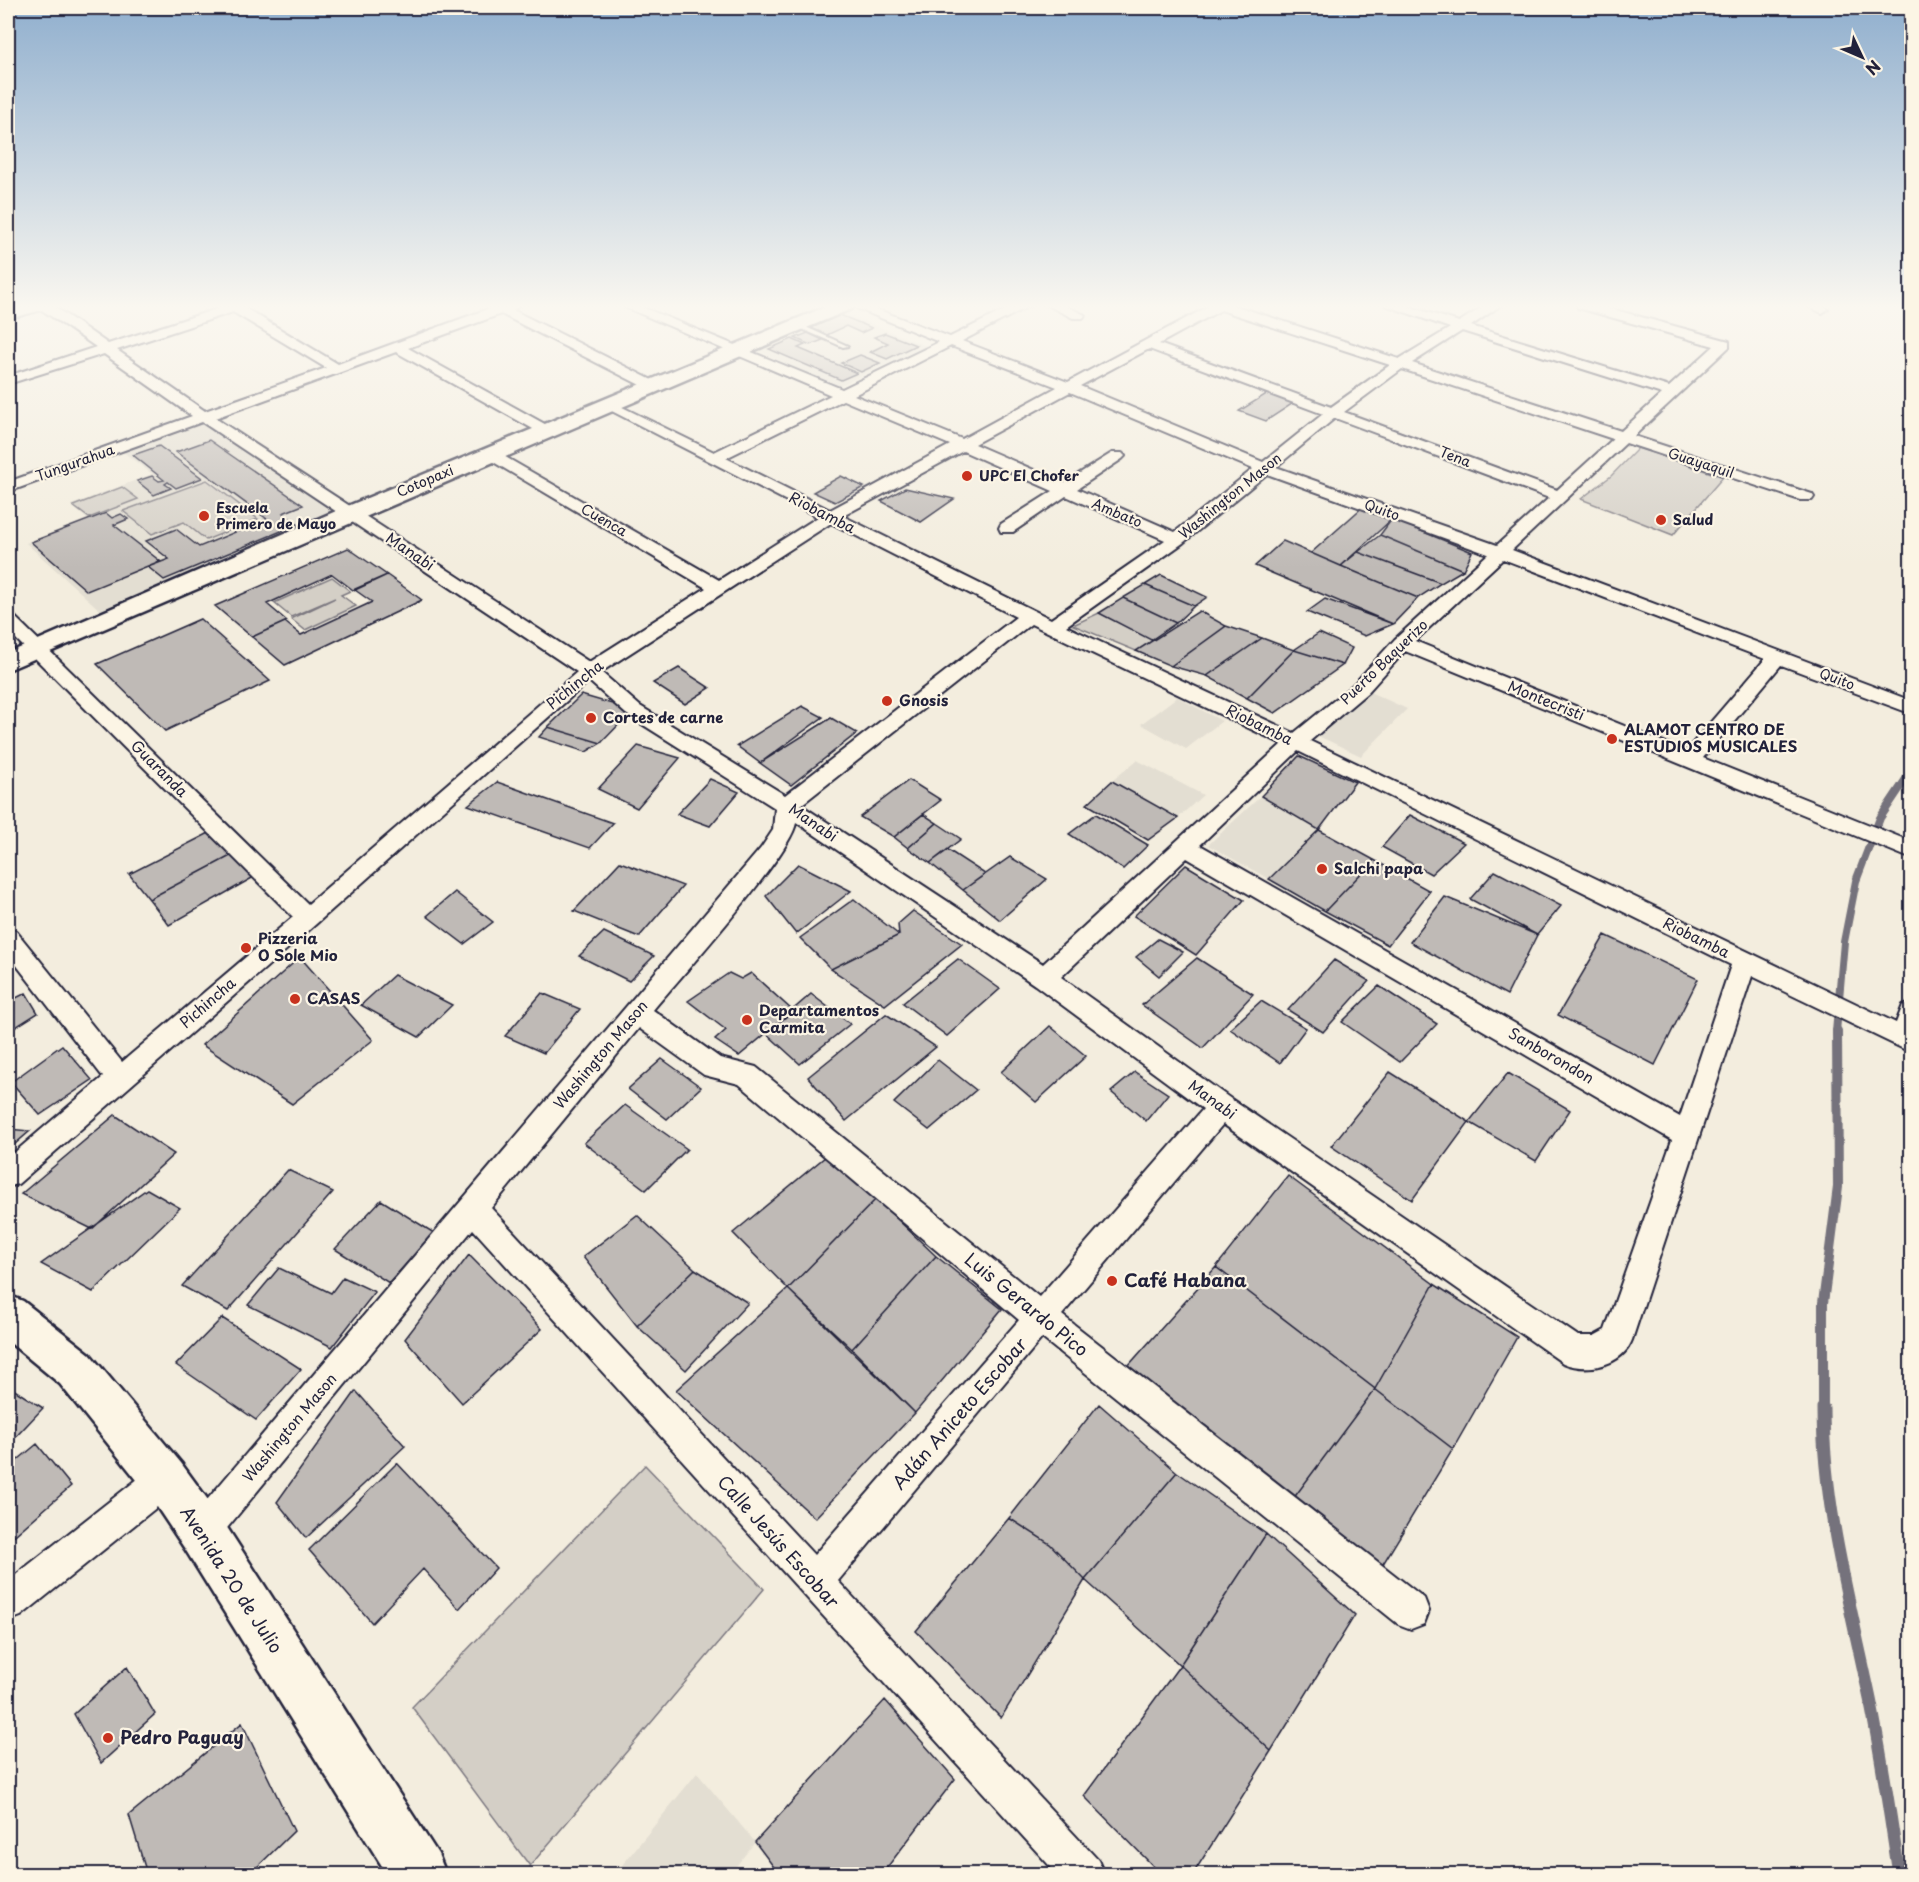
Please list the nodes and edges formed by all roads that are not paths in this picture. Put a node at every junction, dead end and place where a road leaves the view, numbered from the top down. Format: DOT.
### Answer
graph roads {
  1 [pos="169,393"];
  2 [pos="271,393"];
  3 [pos="479,393"];
  4 [pos="636,393"];
  5 [pos="836,393"];
  6 [pos="850,393"];
  7 [pos="1055,393"];
  8 [pos="1083,393"];
  9 [pos="1281,393"];
  10 [pos="1361,393"];
  11 [pos="1486,393"];
  12 [pos="1670,393"];
  13 [pos="844,396"];
  14 [pos="606,405"];
  15 [pos="1334,412"];
  16 [pos="204,417"];
  17 [pos="547,431"];
  18 [pos="1624,437"];
  19 [pos="961,444"];
  20 [pos="490,454"];
  21 [pos="1117,456"];
  22 [pos="714,458"];
  23 [pos="1264,468"];
  24 [pos="8,487"];
  25 [pos="1064,490"];
  26 [pos="1559,496"];
  27 [pos="1806,497"];
  28 [pos="351,513"];
  29 [pos="829,517"];
  30 [pos="1007,528"];
  31 [pos="1177,539"];
  32 [pos="1500,552"];
  33 [pos="718,586"];
  34 [pos="1029,616"];
  35 [pos="8,621"];
  36 [pos="1053,626"];
  37 [pos="1402,643"];
  38 [pos="38,650"];
  39 [pos="1778,656"];
  40 [pos="8,662"];
  41 [pos="589,671"];
  42 [pos="1911,708"];
  43 [pos="1296,742"];
  44 [pos="1691,759"];
  45 [pos="786,805"];
  46 [pos="1186,847"];
  47 [pos="1911,850"];
  48 [pos="308,918"];
  49 [pos="8,937"];
  50 [pos="1744,962"];
  51 [pos="1044,978"];
  52 [pos="636,1012"];
  53 [pos="1911,1012"];
  54 [pos="1907,1041"];
  55 [pos="120,1079"];
  56 [pos="1221,1107"];
  57 [pos="1688,1135"];
  58 [pos="8,1175"];
  59 [pos="473,1209"];
  60 [pos="8,1315"];
  61 [pos="1042,1319"];
  62 [pos="165,1479"];
  63 [pos="202,1532"];
  64 [pos="814,1582"];
  65 [pos="8,1603"];
  66 [pos="1411,1611"];
  67 [pos="418,1875"];
  68 [pos="1084,1875"];
  1 -- 16 [label="street, Manabi"];
  2 -- 16 [label="street, Tungurahua"];
  3 -- 17 [label="street"];
  4 -- 14 [label="street, Cotopaxi"];
  5 -- 13 [label="street, Ambato"];
  6 -- 13 [label="street"];
  7 -- 19 [label="street, Pichincha"];
  8 -- 23 [label="street, Quito"];
  9 -- 15 [label="street, Tena"];
  10 -- 15 [label="street, Washington Mason"];
  11 -- 18 [label="street, Guayaquil"];
  12 -- 18 [label="street, Puerto Baquerizo"];
  13 -- 19 [label="street, Ambato"];
  13 -- 22 [label="street"];
  14 -- 17 [label="street, Cotopaxi"];
  14 -- 22 [label="street, Riobamba"];
  15 -- 23 [label="street, Washington Mason"];
  15 -- 26 [label="street, Tena"];
  16 -- 24 [label="street, Tungurahua"];
  16 -- 28 [label="street, Manabi"];
  17 -- 20 [label="street, Cotopaxi"];
  18 -- 26 [label="street, Puerto Baquerizo"];
  18 -- 27 [label="street, Guayaquil"];
  19 -- 25 [label="street, Ambato"];
  19 -- 29 [label="street, Pichincha"];
  20 -- 28 [label="street, Cotopaxi"];
  20 -- 33 [label="street, Cuenca"];
  21 -- 25 [label="street"];
  22 -- 29 [label="street, Riobamba"];
  23 -- 31 [label="street, Washington Mason"];
  23 -- 32 [label="street, Quito"];
  25 -- 30 [label="street"];
  25 -- 31 [label="street, Ambato"];
  26 -- 32 [label="street, Puerto Baquerizo"];
  28 -- 38 [label="street, Cotopaxi"];
  28 -- 41 [label="street, Manabi"];
  29 -- 33 [label="street, Pichincha"];
  29 -- 34 [label="street, Riobamba"];
  31 -- 36 [label="street, Washington Mason"];
  32 -- 37 [label="street, Puerto Baquerizo"];
  32 -- 39 [label="street, Quito"];
  33 -- 41 [label="street, Pichincha"];
  34 -- 36 [label="street, Riobamba"];
  34 -- 45 [label="street"];
  35 -- 38 [label="street, Guaranda"];
  36 -- 43 [label="street, Riobamba"];
  37 -- 43 [label="street, Puerto Baquerizo"];
  37 -- 44 [label="street, Montecristi"];
  38 -- 40 [label="street, Cotopaxi"];
  38 -- 48 [label="street, Guaranda"];
  39 -- 42 [label="street, Quito"];
  39 -- 44 [label="street"];
  41 -- 45 [label="street, Manabi"];
  41 -- 48 [label="street, Pichincha"];
  43 -- 46 [label="street, Puerto Baquerizo"];
  43 -- 50 [label="street, Riobamba"];
  44 -- 47 [label="street, Montecristi"];
  45 -- 51 [label="street, Manabi"];
  45 -- 52 [label="street, Washington Mason"];
  46 -- 51 [label="street, Puerto Baquerizo"];
  46 -- 57 [label="street, Sanborondon"];
  48 -- 55 [label="street, Pichincha"];
  49 -- 55 [label="street"];
  50 -- 54 [label="street, Riobamba"];
  50 -- 57 [label="street"];
  51 -- 56 [label="street, Manabi"];
  52 -- 59 [label="street, Washington Mason"];
  52 -- 61 [label="street, Luis Gerardo Pico"];
  53 -- 54 [label="street"];
  55 -- 58 [label="street, Pichincha"];
  56 -- 57 [label="street, Manabi"];
  56 -- 61 [label="street, Adán Aniceto Escobar"];
  59 -- 63 [label="street, Washington Mason"];
  59 -- 64 [label="street, Calle Jesús Escobar"];
  60 -- 62 [label="street, Avenida 20 de Julio"];
  61 -- 64 [label="street, Adán Aniceto Escobar"];
  61 -- 66 [label="street, Luis Gerardo Pico"];
  62 -- 63 [label="street, Avenida 20 de Julio"];
  62 -- 65 [label="street"];
  63 -- 67 [label="street, Avenida 20 de Julio"];
  64 -- 68 [label="street, Calle Jesús Escobar"];
}
